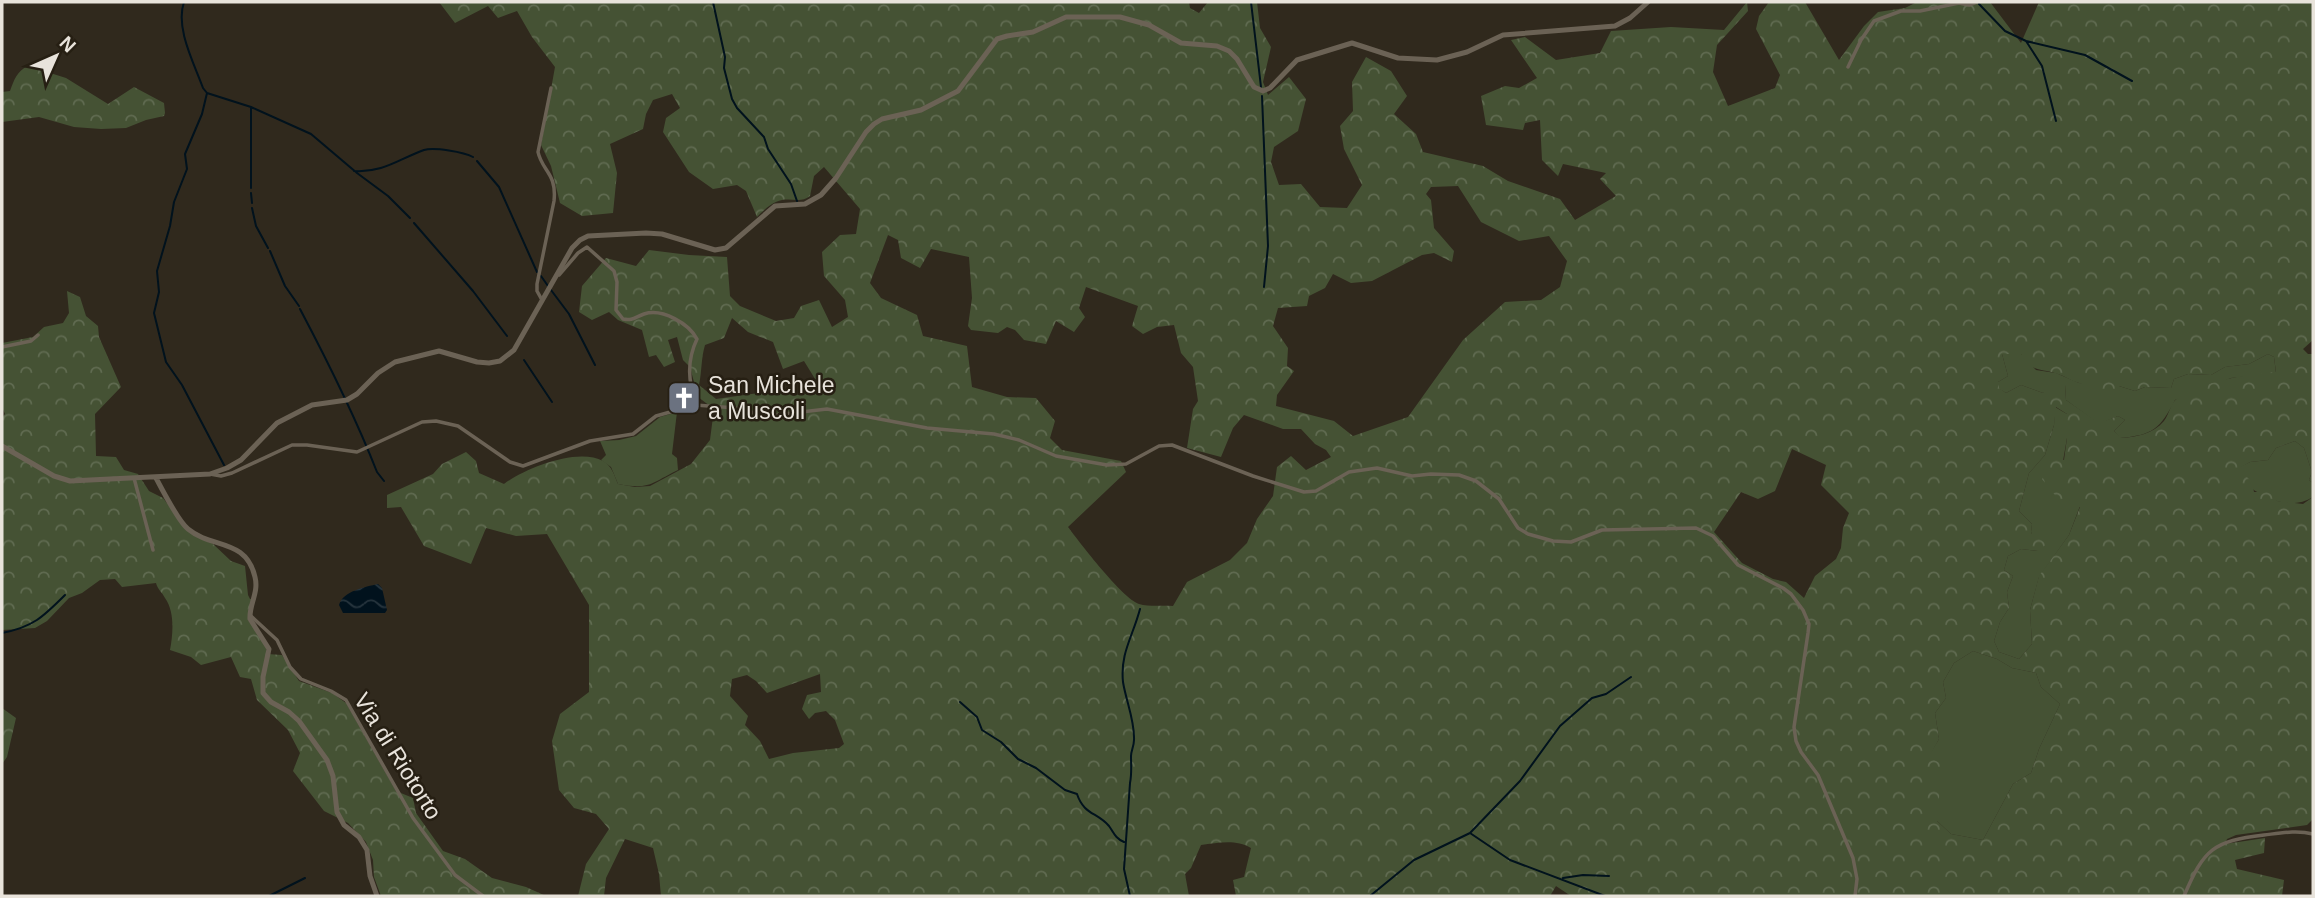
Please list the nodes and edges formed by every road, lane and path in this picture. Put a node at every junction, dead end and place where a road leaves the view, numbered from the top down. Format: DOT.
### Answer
graph roads {
  1 [pos="1648,2"];
  2 [pos="1977,2"];
  3 [pos="1848,67"];
  4 [pos="551,88"];
  5 [pos="551,285"];
  6 [pos="542,300"];
  7 [pos="38,335"];
  8 [pos="2,347"];
  9 [pos="695,405"];
  10 [pos="2,446"];
  11 [pos="210,474"];
  12 [pos="134,478"];
  13 [pos="156,478"];
  14 [pos="153,550"];
  15 [pos="250,615"];
  16 [pos="2313,834"];
  17 [pos="377,896"];
  18 [pos="483,896"];
  19 [pos="1855,896"];
  20 [pos="2184,896"];
  1 -- 5 [label="main road"];
  2 -- 3 [label="street"];
  4 -- 6 [label="street"];
  5 -- 6 [label="main road"];
  5 -- 9 [label="street"];
  6 -- 11 [label="main road"];
  7 -- 8 [label="street"];
  9 -- 11 [label="street"];
  9 -- 19 [label="street"];
  10 -- 12 [label="main road"];
  11 -- 13 [label="main road"];
  12 -- 13 [label="main road"];
  12 -- 14 [label="street"];
  13 -- 15 [label="main road"];
  15 -- 17 [label="main road"];
  15 -- 18 [label="street, Via di Riotorto"];
  16 -- 20 [label="street"];
}
